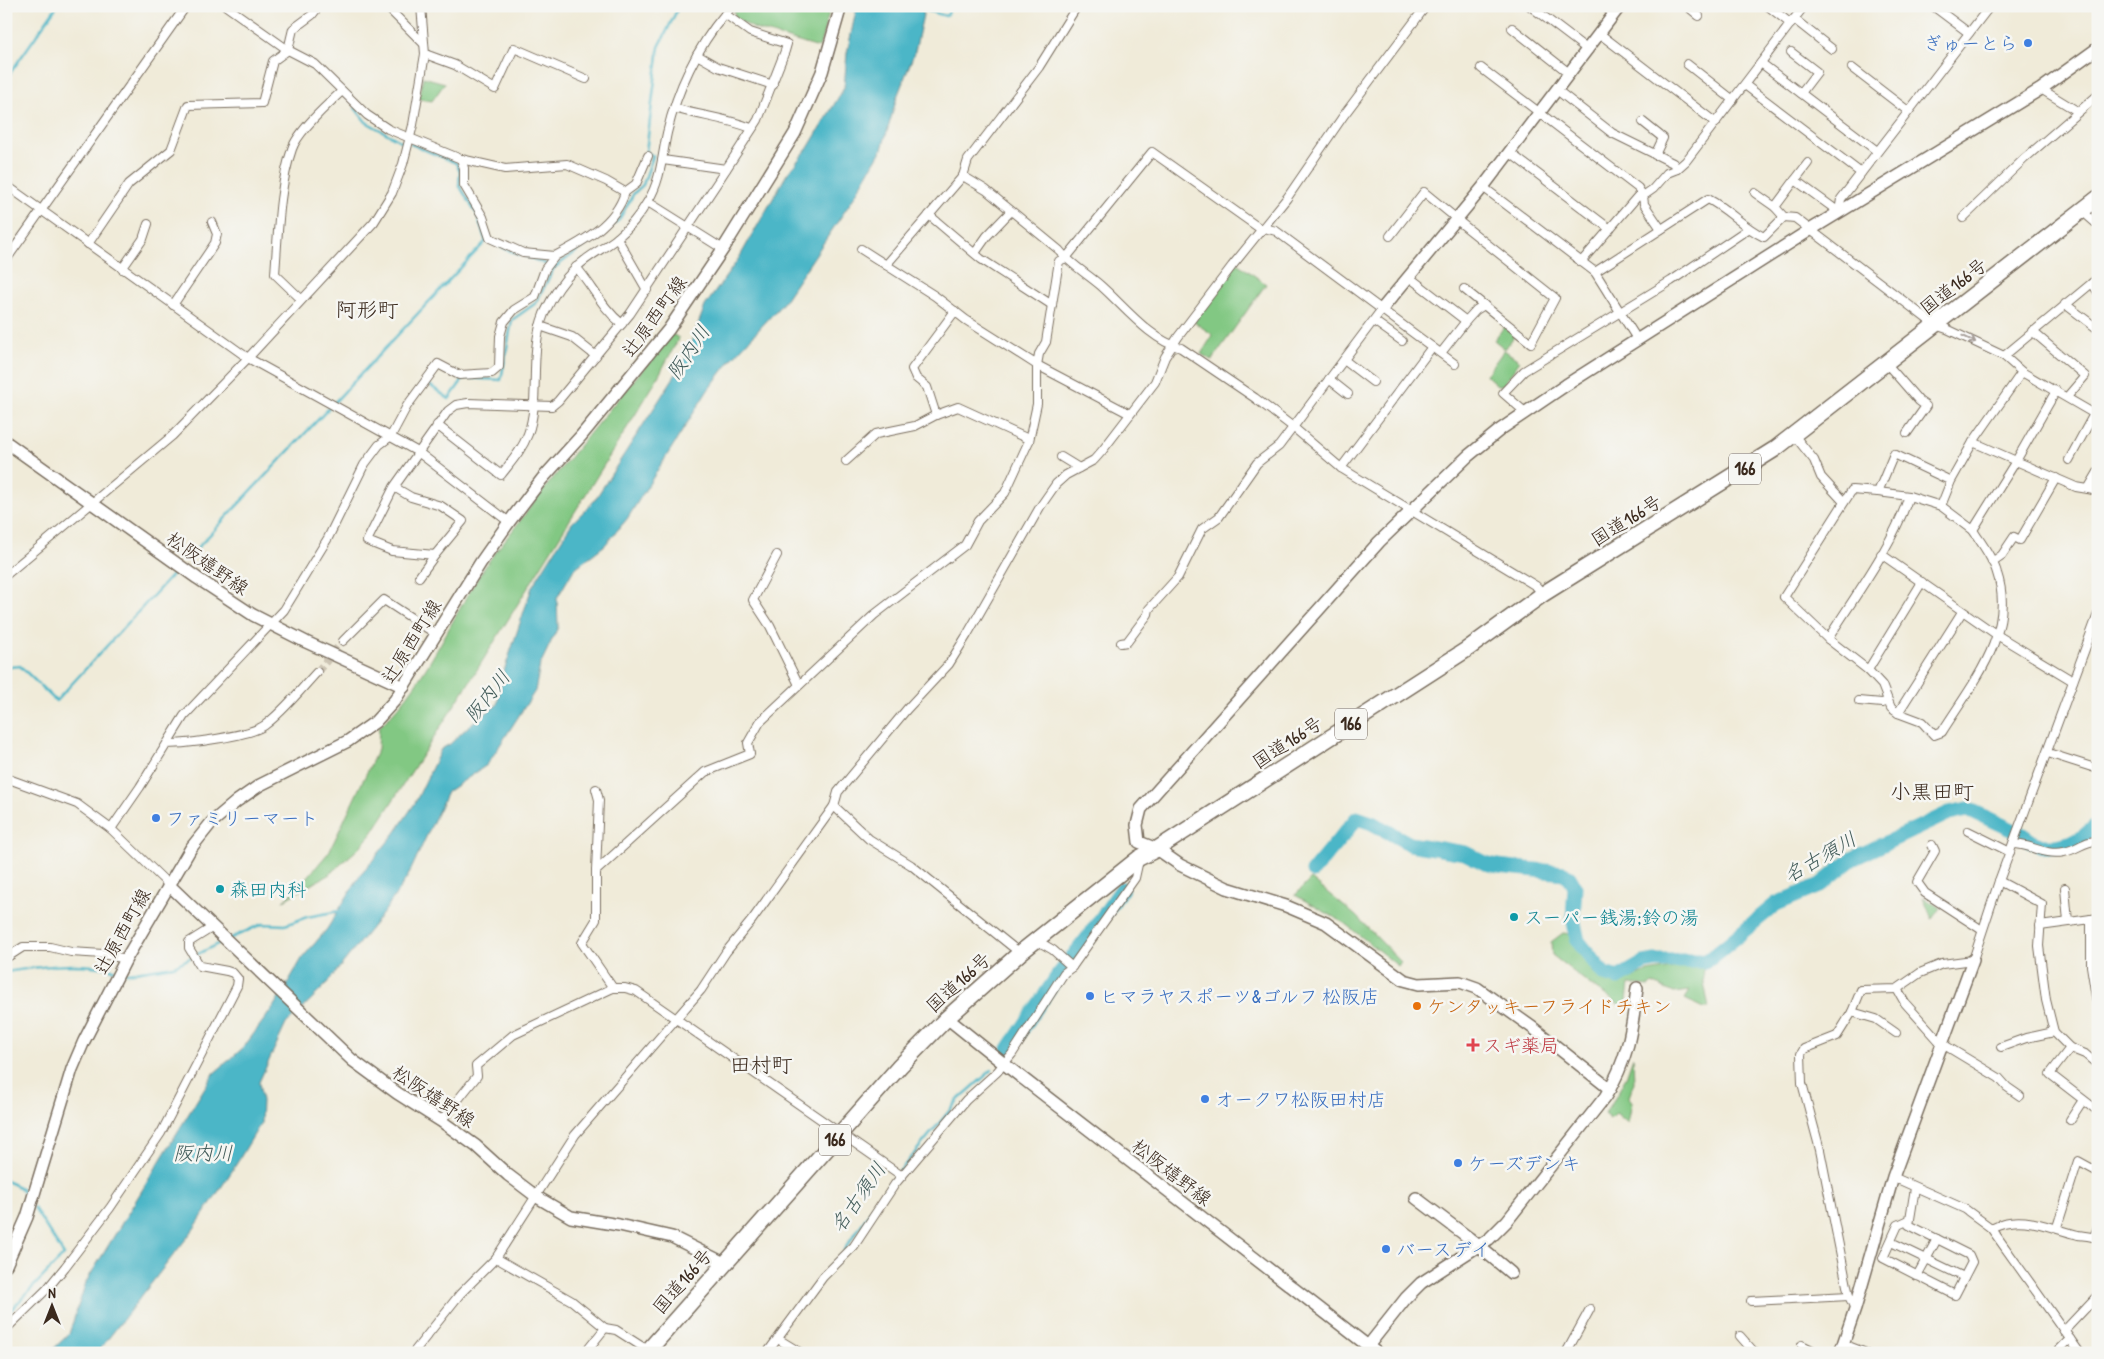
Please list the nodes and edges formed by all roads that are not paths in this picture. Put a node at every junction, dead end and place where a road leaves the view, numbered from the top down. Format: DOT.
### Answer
graph roads {
  1 [pos="186,6"];
  2 [pos="226,6"];
  3 [pos="319,6"];
  4 [pos="386,6"];
  5 [pos="421,6"];
  6 [pos="732,6"];
  7 [pos="841,6"];
  8 [pos="1077,6"];
  9 [pos="1426,6"];
  10 [pos="1530,6"];
  11 [pos="1604,6"];
  12 [pos="1686,6"];
  13 [pos="1768,6"];
  14 [pos="1804,6"];
  15 [pos="1933,6"];
  16 [pos="1990,6"];
  17 [pos="1617,10"];
  18 [pos="725,14"];
  19 [pos="1699,16"];
  20 [pos="1792,21"];
  21 [pos="1512,28"];
  22 [pos="1968,33"];
  23 [pos="1600,34"];
  24 [pos="424,44"];
  25 [pos="2098,48"];
  26 [pos="1832,49"];
  27 [pos="288,50"];
  28 [pos="1588,50"];
  29 [pos="1791,52"];
  30 [pos="425,54"];
  31 [pos="698,55"];
  32 [pos="1761,63"];
  33 [pos="1687,64"];
  34 [pos="1481,68"];
  35 [pos="1852,68"];
  36 [pos="1569,73"];
  37 [pos="586,79"];
  38 [pos="773,85"];
  39 [pos="1745,85"];
  40 [pos="2041,89"];
  41 [pos="1557,90"];
  42 [pos="342,91"];
  43 [pos="1801,93"];
  44 [pos="2098,94"];
  45 [pos="1733,100"];
  46 [pos="674,108"];
  47 [pos="1908,111"];
  48 [pos="2077,112"];
  49 [pos="1539,113"];
  50 [pos="1643,122"];
  51 [pos="1716,123"];
  52 [pos="751,128"];
  53 [pos="410,137"];
  54 [pos="1877,151"];
  55 [pos="1509,152"];
  56 [pos="1655,155"];
  57 [pos="648,156"];
  58 [pos="461,159"];
  59 [pos="663,160"];
  60 [pos="1808,163"];
  61 [pos="726,169"];
  62 [pos="1677,169"];
  63 [pos="1861,174"];
  64 [pos="963,176"];
  65 [pos="1795,180"];
  66 [pos="6,185"];
  67 [pos="1483,187"];
  68 [pos="624,192"];
  69 [pos="1754,193"];
  70 [pos="1643,196"];
  71 [pos="2098,198"];
  72 [pos="648,202"];
  73 [pos="1775,206"];
  74 [pos="42,210"];
  75 [pos="1011,211"];
  76 [pos="2082,211"];
  77 [pos="1840,212"];
  78 [pos="929,215"];
  79 [pos="1784,217"];
  80 [pos="1963,218"];
  81 [pos="1457,220"];
  82 [pos="212,222"];
  83 [pos="148,224"];
  84 [pos="2098,224"];
  85 [pos="688,227"];
  86 [pos="1661,228"];
  87 [pos="1263,229"];
  88 [pos="1610,229"];
  89 [pos="1748,229"];
  90 [pos="1810,230"];
  91 [pos="1390,236"];
  92 [pos="617,238"];
  93 [pos="88,244"];
  94 [pos="722,249"];
  95 [pos="861,249"];
  96 [pos="975,253"];
  97 [pos="1066,258"];
  98 [pos="553,259"];
  99 [pos="6,260"];
  100 [pos="1581,262"];
  101 [pos="886,265"];
  102 [pos="576,267"];
  103 [pos="122,269"];
  104 [pos="1594,272"];
  105 [pos="1409,277"];
  106 [pos="2095,281"];
  107 [pos="1464,289"];
  108 [pos="647,290"];
  109 [pos="2098,292"];
  110 [pos="301,299"];
  111 [pos="2065,304"];
  112 [pos="173,305"];
  113 [pos="1052,305"];
  114 [pos="1484,305"];
  115 [pos="1382,310"];
  116 [pos="954,311"];
  117 [pos="1620,311"];
  118 [pos="1374,320"];
  119 [pos="1466,321"];
  120 [pos="622,324"];
  121 [pos="540,326"];
  122 [pos="1934,326"];
  123 [pos="2098,328"];
  124 [pos="2032,331"];
  125 [pos="1637,339"];
  126 [pos="1402,341"];
  127 [pos="1174,346"];
  128 [pos="1432,347"];
  129 [pos="1441,353"];
  130 [pos="596,356"];
  131 [pos="2004,356"];
  132 [pos="248,358"];
  133 [pos="1344,360"];
  134 [pos="1886,363"];
  135 [pos="1455,364"];
  136 [pos="1037,365"];
  137 [pos="2022,372"];
  138 [pos="1329,379"];
  139 [pos="1373,382"];
  140 [pos="2056,391"];
  141 [pos="1348,394"];
  142 [pos="2067,398"];
  143 [pos="532,406"];
  144 [pos="1525,412"];
  145 [pos="1130,414"];
  146 [pos="936,415"];
  147 [pos="2096,415"];
  148 [pos="437,425"];
  149 [pos="1293,427"];
  150 [pos="1907,433"];
  151 [pos="1794,435"];
  152 [pos="391,436"];
  153 [pos="6,442"];
  154 [pos="1029,442"];
  155 [pos="1973,442"];
  156 [pos="418,452"];
  157 [pos="1061,458"];
  158 [pos="2069,460"];
  159 [pos="846,461"];
  160 [pos="2016,461"];
  161 [pos="1079,468"];
  162 [pos="1341,468"];
  163 [pos="2098,472"];
  164 [pos="2056,478"];
  165 [pos="1951,481"];
  166 [pos="394,487"];
  167 [pos="2088,489"];
  168 [pos="2098,491"];
  169 [pos="1878,492"];
  170 [pos="1909,496"];
  171 [pos="1844,502"];
  172 [pos="93,503"];
  173 [pos="1941,506"];
  174 [pos="1411,510"];
  175 [pos="509,522"];
  176 [pos="1973,530"];
  177 [pos="1881,554"];
  178 [pos="435,555"];
  179 [pos="777,555"];
  180 [pos="1992,562"];
  181 [pos="6,575"];
  182 [pos="419,577"];
  183 [pos="1922,582"];
  184 [pos="1543,594"];
  185 [pos="1962,612"];
  186 [pos="2098,614"];
  187 [pos="270,624"];
  188 [pos="436,634"];
  189 [pos="1997,636"];
  190 [pos="1828,639"];
  191 [pos="343,641"];
  192 [pos="1121,642"];
  193 [pos="1868,670"];
  194 [pos="317,672"];
  195 [pos="2072,681"];
  196 [pos="799,685"];
  197 [pos="404,687"];
  198 [pos="1888,701"];
  199 [pos="1859,702"];
  200 [pos="1898,713"];
  201 [pos="166,744"];
  202 [pos="2048,753"];
  203 [pos="2098,770"];
  204 [pos="6,778"];
  205 [pos="596,790"];
  206 [pos="834,806"];
  207 [pos="111,829"];
  208 [pos="1968,831"];
  209 [pos="2014,841"];
  210 [pos="2098,841"];
  211 [pos="1932,845"];
  212 [pos="1157,849"];
  213 [pos="2010,852"];
  214 [pos="1139,858"];
  215 [pos="596,871"];
  216 [pos="1999,881"];
  217 [pos="168,884"];
  218 [pos="2065,888"];
  219 [pos="2095,918"];
  220 [pos="2068,922"];
  221 [pos="2040,926"];
  222 [pos="213,927"];
  223 [pos="1982,930"];
  224 [pos="1036,940"];
  225 [pos="1020,953"];
  226 [pos="6,958"];
  227 [pos="126,959"];
  228 [pos="1973,960"];
  229 [pos="1069,964"];
  230 [pos="613,988"];
  231 [pos="1637,988"];
  232 [pos="1897,989"];
  233 [pos="2098,1009"];
  234 [pos="1852,1012"];
  235 [pos="947,1018"];
  236 [pos="676,1019"];
  237 [pos="2054,1032"];
  238 [pos="1896,1033"];
  239 [pos="1941,1043"];
  240 [pos="2001,1047"];
  241 [pos="2070,1048"];
  242 [pos="1003,1063"];
  243 [pos="2098,1065"];
  244 [pos="1610,1088"];
  245 [pos="2020,1096"];
  246 [pos="2084,1100"];
  247 [pos="2098,1110"];
  248 [pos="2070,1120"];
  249 [pos="441,1121"];
  250 [pos="842,1133"];
  251 [pos="2098,1172"];
  252 [pos="899,1174"];
  253 [pos="1893,1177"];
  254 [pos="1915,1188"];
  255 [pos="537,1196"];
  256 [pos="1416,1198"];
  257 [pos="1909,1220"];
  258 [pos="2057,1227"];
  259 [pos="2098,1227"];
  260 [pos="1991,1228"];
  261 [pos="2096,1238"];
  262 [pos="1937,1239"];
  263 [pos="1890,1242"];
  264 [pos="1478,1246"];
  265 [pos="496,1258"];
  266 [pos="1926,1260"];
  267 [pos="724,1263"];
  268 [pos="6,1265"];
  269 [pos="1511,1273"];
  270 [pos="1917,1276"];
  271 [pos="1964,1277"];
  272 [pos="2098,1295"];
  273 [pos="1849,1296"];
  274 [pos="1751,1301"];
  275 [pos="1590,1309"];
  276 [pos="1855,1309"];
  277 [pos="604,1328"];
  278 [pos="6,1329"];
  279 [pos="2064,1331"];
  280 [pos="1740,1336"];
  281 [pos="778,1339"];
  282 [pos="2070,1339"];
  283 [pos="1802,1345"];
  284 [pos="1372,1349"];
  285 [pos="1841,1349"];
  286 [pos="648,1352"];
  287 [pos="413,1353"];
  288 [pos="585,1353"];
  289 [pos="767,1353"];
  290 [pos="801,1353"];
  291 [pos="1566,1353"];
  292 [pos="1755,1353"];
  293 [pos="1818,1353"];
  294 [pos="1866,1353"];
  295 [pos="2056,1353"];
  296 [pos="2080,1353"];
  1 -- 74 [label="street"];
  2 -- 27 [label="street"];
  3 -- 27 [label="street"];
  4 -- 24 [label="street"];
  5 -- 24 [label="street"];
  6 -- 18 [label="street"];
  7 -- 94 [label="main road, 辻原西町線"];
  8 -- 64 [label="street"];
  9 -- 87 [label="street"];
  10 -- 28 [label="street"];
  11 -- 17 [label="street"];
  12 -- 19 [label="street"];
  13 -- 20 [label="street"];
  14 -- 20 [label="street"];
  15 -- 22 [label="street"];
  16 -- 22 [label="street"];
  17 -- 23 [label="main road"];
  18 -- 31 [label="street"];
  18 -- 38 [label="street"];
  20 -- 26 [label="street"];
  20 -- 32 [label="street"];
  21 -- 36 [label="street"];
  22 -- 47 [label="street"];
  23 -- 28 [label="main road"];
  23 -- 51 [label="street"];
  24 -- 30 [label="street"];
  25 -- 40 [label="main road"];
  27 -- 42 [label="street"];
  27 -- 93 [label="street"];
  28 -- 36 [label="main road"];
  29 -- 43 [label="street"];
  30 -- 37 [label="street"];
  30 -- 53 [label="street"];
  31 -- 38 [label="street"];
  31 -- 46 [label="street"];
  32 -- 39 [label="street"];
  32 -- 43 [label="street"];
  33 -- 45 [label="street"];
  34 -- 49 [label="street"];
  35 -- 47 [label="street"];
  36 -- 41 [label="main road"];
  38 -- 52 [label="street"];
  39 -- 45 [label="street"];
  39 -- 63 [label="street"];
  40 -- 48 [label="street"];
  40 -- 77 [label="main road"];
  41 -- 49 [label="main road"];
  41 -- 56 [label="street"];
  42 -- 53 [label="street"];
  42 -- 110 [label="street"];
  43 -- 54 [label="street"];
  44 -- 48 [label="street"];
  45 -- 51 [label="street"];
  46 -- 52 [label="street"];
  46 -- 59 [label="street"];
  47 -- 54 [label="street"];
  48 -- 80 [label="street"];
  49 -- 55 [label="main road"];
  49 -- 70 [label="street"];
  50 -- 56 [label="street"];
  51 -- 62 [label="street"];
  52 -- 61 [label="street"];
  53 -- 58 [label="street"];
  53 -- 110 [label="street"];
  54 -- 63 [label="street"];
  55 -- 67 [label="main road"];
  55 -- 88 [label="street"];
  56 -- 62 [label="street"];
  57 -- 68 [label="street"];
  58 -- 68 [label="street"];
  58 -- 98 [label="street"];
  59 -- 61 [label="street"];
  59 -- 72 [label="street"];
  60 -- 65 [label="street"];
  61 -- 85 [label="street"];
  62 -- 70 [label="street"];
  63 -- 77 [label="street"];
  64 -- 75 [label="street"];
  64 -- 78 [label="street"];
  65 -- 73 [label="street"];
  65 -- 77 [label="street"];
  66 -- 74 [label="street"];
  67 -- 81 [label="main road"];
  67 -- 100 [label="street"];
  68 -- 98 [label="street"];
  69 -- 73 [label="street"];
  70 -- 86 [label="street"];
  70 -- 88 [label="street"];
  71 -- 76 [label="highway, 国道166号 / 166"];
  72 -- 85 [label="street"];
  72 -- 92 [label="street"];
  73 -- 79 [label="street"];
  74 -- 93 [label="street"];
  74 -- 99 [label="street"];
  75 -- 96 [label="street"];
  75 -- 97 [label="street"];
  76 -- 84 [label="street"];
  76 -- 122 [label="highway, 国道166号 / 166"];
  77 -- 90 [label="main road"];
  78 -- 96 [label="street"];
  78 -- 101 [label="street"];
  79 -- 89 [label="street"];
  79 -- 90 [label="street"];
  81 -- 91 [label="street"];
  81 -- 105 [label="main road"];
  81 -- 114 [label="street"];
  82 -- 112 [label="street"];
  83 -- 103 [label="street"];
  85 -- 94 [label="street"];
  85 -- 108 [label="street"];
  86 -- 89 [label="street"];
  86 -- 104 [label="street"];
  87 -- 97 [label="street"];
  87 -- 115 [label="street"];
  87 -- 127 [label="street"];
  88 -- 100 [label="street"];
  89 -- 117 [label="street"];
  90 -- 122 [label="street"];
  90 -- 125 [label="main road"];
  92 -- 102 [label="street"];
  92 -- 108 [label="street"];
  93 -- 103 [label="street"];
  94 -- 175 [label="main road, 辻原西町線"];
  95 -- 101 [label="street"];
  96 -- 113 [label="street"];
  97 -- 113 [label="street"];
  97 -- 127 [label="street"];
  98 -- 152 [label="street"];
  100 -- 104 [label="street"];
  101 -- 116 [label="street"];
  102 -- 120 [label="street"];
  102 -- 121 [label="street"];
  103 -- 112 [label="street"];
  104 -- 117 [label="street"];
  105 -- 115 [label="main road"];
  105 -- 119 [label="street"];
  106 -- 109 [label="street"];
  106 -- 111 [label="street"];
  107 -- 114 [label="street"];
  108 -- 120 [label="street"];
  110 -- 132 [label="street"];
  111 -- 123 [label="street"];
  111 -- 124 [label="street"];
  112 -- 132 [label="street"];
  113 -- 136 [label="street"];
  114 -- 119 [label="street"];
  115 -- 118 [label="street"];
  115 -- 128 [label="street"];
  116 -- 136 [label="street"];
  116 -- 146 [label="street"];
  117 -- 125 [label="street"];
  117 -- 144 [label="street"];
  118 -- 126 [label="street"];
  118 -- 133 [label="street"];
  119 -- 129 [label="street"];
  120 -- 130 [label="street"];
  121 -- 130 [label="street"];
  121 -- 143 [label="street"];
  122 -- 131 [label="street, one-way"];
  122 -- 134 [label="highway, 国道166号 / 166"];
  124 -- 131 [label="street"];
  124 -- 142 [label="street"];
  125 -- 144 [label="main road"];
  127 -- 145 [label="street"];
  127 -- 149 [label="street"];
  128 -- 129 [label="street"];
  128 -- 162 [label="street"];
  129 -- 135 [label="street"];
  130 -- 143 [label="street"];
  131 -- 137 [label="street"];
  132 -- 152 [label="street"];
  132 -- 172 [label="street"];
  133 -- 138 [label="street"];
  133 -- 139 [label="street"];
  134 -- 150 [label="street"];
  134 -- 151 [label="highway, 国道166号 / 166"];
  136 -- 145 [label="street"];
  136 -- 154 [label="street"];
  137 -- 140 [label="street"];
  137 -- 155 [label="street"];
  138 -- 141 [label="street"];
  138 -- 149 [label="street"];
  140 -- 142 [label="street"];
  140 -- 160 [label="street"];
  142 -- 147 [label="street"];
  143 -- 148 [label="street"];
  143 -- 148 [label="street"];
  144 -- 174 [label="main road"];
  145 -- 161 [label="street"];
  146 -- 154 [label="street"];
  146 -- 159 [label="street"];
  147 -- 158 [label="street"];
  148 -- 156 [label="street"];
  149 -- 162 [label="street"];
  149 -- 192 [label="street"];
  151 -- 171 [label="street"];
  151 -- 184 [label="highway, 国道166号 / 166"];
  152 -- 156 [label="street"];
  152 -- 187 [label="street"];
  153 -- 172 [label="main road, 松阪嬉野線"];
  154 -- 196 [label="street"];
  155 -- 160 [label="street"];
  155 -- 165 [label="street"];
  156 -- 166 [label="street"];
  156 -- 175 [label="street"];
  157 -- 161 [label="street"];
  160 -- 164 [label="street"];
  160 -- 176 [label="street"];
  161 -- 206 [label="street"];
  162 -- 174 [label="street"];
  163 -- 167 [label="street"];
  164 -- 167 [label="street"];
  164 -- 180 [label="street"];
  165 -- 169 [label="street"];
  165 -- 173 [label="street"];
  166 -- 178 [label="street"];
  166 -- 178 [label="street"];
  167 -- 168 [label="street"];
  169 -- 170 [label="street"];
  169 -- 171 [label="street"];
  170 -- 173 [label="street"];
  170 -- 177 [label="street"];
  171 -- 190 [label="street"];
  172 -- 181 [label="street"];
  172 -- 187 [label="main road, 松阪嬉野線"];
  173 -- 176 [label="street"];
  174 -- 184 [label="street"];
  174 -- 212 [label="main road"];
  175 -- 188 [label="main road, 辻原西町線"];
  176 -- 180 [label="street"];
  177 -- 183 [label="street"];
  177 -- 190 [label="street"];
  178 -- 182 [label="street"];
  179 -- 196 [label="street"];
  180 -- 189 [label="street"];
  183 -- 185 [label="street"];
  183 -- 193 [label="street"];
  184 -- 212 [label="highway, 国道166号 / 166"];
  185 -- 189 [label="street"];
  185 -- 200 [label="street"];
  186 -- 195 [label="street"];
  187 -- 197 [label="main road, 松阪嬉野線"];
  187 -- 201 [label="street"];
  188 -- 191 [label="street"];
  188 -- 197 [label="main road, 辻原西町線"];
  189 -- 195 [label="street"];
  189 -- 200 [label="street"];
  190 -- 193 [label="street"];
  193 -- 198 [label="street"];
  194 -- 201 [label="street"];
  195 -- 202 [label="street"];
  196 -- 215 [label="street"];
  197 -- 217 [label="main road, 辻原西町線"];
  198 -- 199 [label="street"];
  198 -- 200 [label="street"];
  201 -- 207 [label="street"];
  202 -- 203 [label="street"];
  202 -- 209 [label="street"];
  204 -- 207 [label="street"];
  205 -- 215 [label="street"];
  206 -- 225 [label="street"];
  206 -- 236 [label="street"];
  207 -- 217 [label="street"];
  208 -- 213 [label="street"];
  209 -- 210 [label="street"];
  209 -- 213 [label="street"];
  211 -- 223 [label="street"];
  212 -- 214 [label="highway, 国道166号 / 166"];
  212 -- 244 [label="main road"];
  213 -- 216 [label="street"];
  214 -- 224 [label="highway, 国道166号 / 166"];
  214 -- 229 [label="street"];
  215 -- 230 [label="street"];
  216 -- 221 [label="street"];
  216 -- 223 [label="street"];
  217 -- 222 [label="main road, 松阪嬉野線"];
  217 -- 227 [label="main road, 辻原西町線"];
  218 -- 220 [label="street"];
  219 -- 220 [label="street"];
  219 -- 233 [label="street"];
  220 -- 221 [label="street"];
  221 -- 237 [label="street"];
  222 -- 249 [label="main road, 松阪嬉野線"];
  222 -- 278 [label="street"];
  223 -- 228 [label="street"];
  224 -- 225 [label="highway, 国道166号 / 166"];
  224 -- 229 [label="street"];
  225 -- 235 [label="highway, 国道166号 / 166"];
  226 -- 227 [label="street"];
  227 -- 268 [label="main road, 辻原西町線"];
  228 -- 232 [label="street"];
  228 -- 239 [label="main road"];
  229 -- 242 [label="street"];
  230 -- 236 [label="street"];
  230 -- 249 [label="street"];
  231 -- 244 [label="main road"];
  232 -- 234 [label="street"];
  232 -- 239 [label="street"];
  234 -- 238 [label="street"];
  234 -- 273 [label="street"];
  235 -- 242 [label="main road, 松阪嬉野線"];
  235 -- 250 [label="highway, 国道166号 / 166"];
  236 -- 250 [label="street"];
  236 -- 255 [label="street"];
  237 -- 240 [label="street"];
  237 -- 241 [label="street"];
  239 -- 245 [label="street"];
  239 -- 253 [label="main road"];
  241 -- 243 [label="street"];
  241 -- 246 [label="street"];
  242 -- 252 [label="street"];
  242 -- 284 [label="main road, 松阪嬉野線"];
  244 -- 264 [label="main road"];
  246 -- 247 [label="street"];
  246 -- 248 [label="street"];
  249 -- 255 [label="main road, 松阪嬉野線"];
  250 -- 252 [label="street"];
  250 -- 267 [label="highway, 国道166号 / 166"];
  251 -- 258 [label="street"];
  252 -- 281 [label="street"];
  253 -- 254 [label="street"];
  253 -- 276 [label="main road"];
  254 -- 257 [label="street"];
  254 -- 260 [label="street"];
  255 -- 265 [label="street"];
  255 -- 267 [label="main road, 松阪嬉野線"];
  256 -- 264 [label="main road"];
  257 -- 262 [label="street"];
  257 -- 263 [label="street"];
  258 -- 260 [label="street"];
  258 -- 261 [label="street"];
  259 -- 261 [label="street"];
  260 -- 279 [label="street"];
  262 -- 266 [label="street"];
  262 -- 271 [label="street"];
  263 -- 266 [label="street"];
  263 -- 270 [label="street"];
  264 -- 269 [label="main road"];
  264 -- 284 [label="main road"];
  265 -- 277 [label="street"];
  265 -- 287 [label="street"];
  266 -- 270 [label="street"];
  266 -- 271 [label="street"];
  267 -- 286 [label="highway, 国道166号 / 166"];
  270 -- 271 [label="street"];
  272 -- 279 [label="street"];
  273 -- 274 [label="street"];
  273 -- 276 [label="street"];
  275 -- 291 [label="street"];
  276 -- 285 [label="main road"];
  277 -- 286 [label="street"];
  277 -- 288 [label="street"];
  279 -- 282 [label="street"];
  280 -- 292 [label="street"];
  281 -- 289 [label="street"];
  281 -- 290 [label="street"];
  282 -- 295 [label="street"];
  282 -- 296 [label="street"];
  283 -- 293 [label="street"];
  285 -- 294 [label="street"];
}
